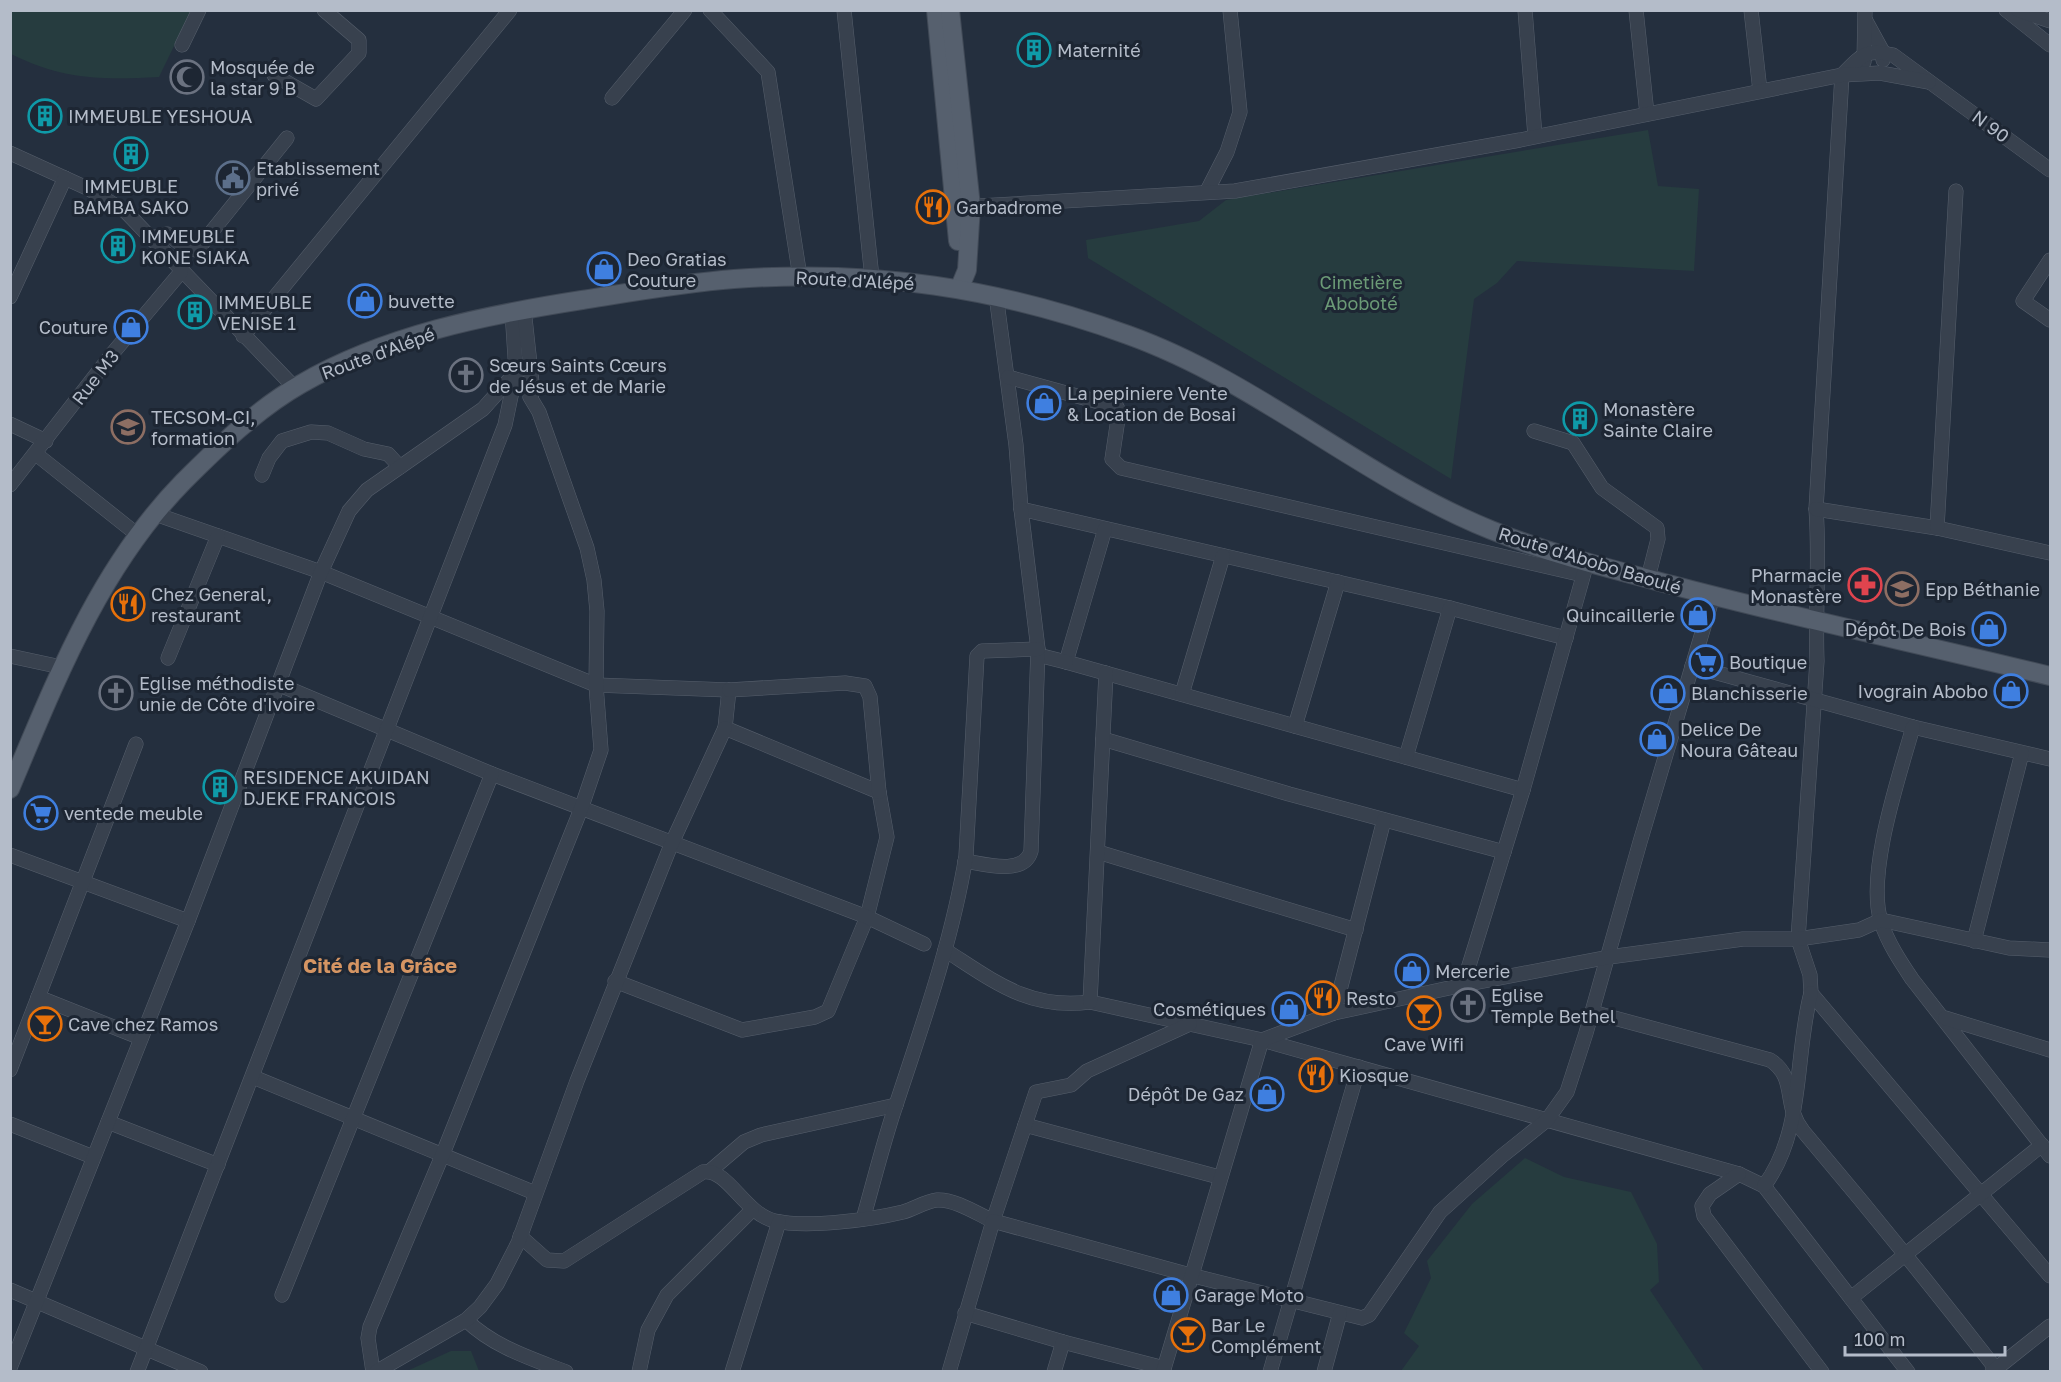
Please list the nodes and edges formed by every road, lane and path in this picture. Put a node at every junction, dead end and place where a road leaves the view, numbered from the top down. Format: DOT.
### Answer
graph roads {
  1 [pos="199,10"];
  2 [pos="324,10"];
  3 [pos="510,10"];
  4 [pos="684,10"];
  5 [pos="710,10"];
  6 [pos="844,10"];
  7 [pos="936,10"];
  8 [pos="950,10"];
  9 [pos="1230,10"];
  10 [pos="1525,10"];
  11 [pos="1636,10"];
  12 [pos="1751,10"];
  13 [pos="2006,10"];
  14 [pos="2018,10"];
  15 [pos="1865,16"];
  16 [pos="2050,21"];
  17 [pos="182,45"];
  18 [pos="2050,45"];
  19 [pos="1883,52"];
  20 [pos="1865,54"];
  21 [pos="1874,73"];
  22 [pos="274,75"];
  23 [pos="1842,75"];
  24 [pos="1931,83"];
  25 [pos="1760,91"];
  26 [pos="612,98"];
  27 [pos="1647,114"];
  28 [pos="1535,136"];
  29 [pos="286,138"];
  30 [pos="10,153"];
  31 [pos="2050,170"];
  32 [pos="65,178"];
  33 [pos="1208,191"];
  34 [pos="1956,191"];
  35 [pos="964,206"];
  36 [pos="151,238"];
  37 [pos="2050,260"];
  38 [pos="182,272"];
  39 [pos="800,277"];
  40 [pos="872,278"];
  41 [pos="960,287"];
  42 [pos="996,295"];
  43 [pos="10,297"];
  44 [pos="518,310"];
  45 [pos="2050,320"];
  46 [pos="243,336"];
  47 [pos="522,369"];
  48 [pos="1008,377"];
  49 [pos="294,387"];
  50 [pos="530,397"];
  51 [pos="509,413"];
  52 [pos="10,424"];
  53 [pos="1534,431"];
  54 [pos="46,441"];
  55 [pos="36,454"];
  56 [pos="400,467"];
  57 [pos="262,475"];
  58 [pos="10,485"];
  59 [pos="1022,509"];
  60 [pos="1816,509"];
  61 [pos="155,514"];
  62 [pos="1937,528"];
  63 [pos="1105,529"];
  64 [pos="139,536"];
  65 [pos="218,536"];
  66 [pos="2050,553"];
  67 [pos="1223,556"];
  68 [pos="1585,569"];
  69 [pos="321,572"];
  70 [pos="1648,578"];
  71 [pos="1338,582"];
  72 [pos="1713,596"];
  73 [pos="1450,608"];
  74 [pos="430,618"];
  75 [pos="1815,620"];
  76 [pos="1566,638"];
  77 [pos="1038,652"];
  78 [pos="10,656"];
  79 [pos="168,658"];
  80 [pos="1066,662"];
  81 [pos="1692,666"];
  82 [pos="61,667"];
  83 [pos="1106,673"];
  84 [pos="2050,676"];
  85 [pos="280,685"];
  86 [pos="596,685"];
  87 [pos="729,690"];
  88 [pos="1182,694"];
  89 [pos="1815,699"];
  90 [pos="1295,726"];
  91 [pos="1913,727"];
  92 [pos="725,728"];
  93 [pos="387,730"];
  94 [pos="1103,740"];
  95 [pos="136,744"];
  96 [pos="2022,753"];
  97 [pos="1406,757"];
  98 [pos="2050,759"];
  99 [pos="492,774"];
  100 [pos="10,789"];
  101 [pos="1523,790"];
  102 [pos="879,792"];
  103 [pos="581,808"];
  104 [pos="1384,820"];
  105 [pos="671,845"];
  106 [pos="1098,852"];
  107 [pos="1504,852"];
  108 [pos="10,855"];
  109 [pos="965,861"];
  110 [pos="83,882"];
  111 [pos="867,917"];
  112 [pos="1881,920"];
  113 [pos="188,921"];
  114 [pos="1356,930"];
  115 [pos="1798,939"];
  116 [pos="1974,940"];
  117 [pos="924,944"];
  118 [pos="945,950"];
  119 [pos="2050,950"];
  120 [pos="1609,957"];
  121 [pos="615,981"];
  122 [pos="1464,985"];
  123 [pos="1811,993"];
  124 [pos="38,997"];
  125 [pos="1090,1002"];
  126 [pos="1592,1012"];
  127 [pos="1334,1013"];
  128 [pos="1945,1018"];
  129 [pos="1190,1024"];
  130 [pos="141,1038"];
  131 [pos="1262,1040"];
  132 [pos="2050,1050"];
  133 [pos="1359,1067"];
  134 [pos="10,1070"];
  135 [pos="253,1077"];
  136 [pos="896,1105"];
  137 [pos="354,1118"];
  138 [pos="1793,1118"];
  139 [pos="1547,1120"];
  140 [pos="108,1122"];
  141 [pos="10,1124"];
  142 [pos="1025,1125"];
  143 [pos="2042,1144"];
  144 [pos="442,1156"];
  145 [pos="2050,1156"];
  146 [pos="93,1157"];
  147 [pos="218,1165"];
  148 [pos="710,1171"];
  149 [pos="1738,1174"];
  150 [pos="1220,1177"];
  151 [pos="1764,1186"];
  152 [pos="535,1192"];
  153 [pos="1980,1196"];
  154 [pos="752,1210"];
  155 [pos="863,1219"];
  156 [pos="993,1221"];
  157 [pos="779,1222"];
  158 [pos="520,1236"];
  159 [pos="1906,1254"];
  160 [pos="1190,1275"];
  161 [pos="2050,1276"];
  162 [pos="10,1290"];
  163 [pos="282,1295"];
  164 [pos="1851,1298"];
  165 [pos="37,1300"];
  166 [pos="1290,1300"];
  167 [pos="966,1313"];
  168 [pos="1340,1313"];
  169 [pos="465,1320"];
  170 [pos="2050,1326"];
  171 [pos="1063,1342"];
  172 [pos="147,1347"];
  173 [pos="10,1368"];
  174 [pos="1163,1370"];
  175 [pos="1994,1370"];
  176 [pos="137,1371"];
  177 [pos="201,1371"];
  178 [pos="375,1371"];
  179 [pos="566,1371"];
  180 [pos="639,1371"];
  181 [pos="732,1371"];
  182 [pos="950,1371"];
  183 [pos="1054,1371"];
  184 [pos="1270,1371"];
  185 [pos="1324,1371"];
  186 [pos="1822,1371"];
  187 [pos="1908,1371"];
  1 -- 17 [label="street"];
  2 -- 22 [label="street"];
  3 -- 46 [label="street"];
  4 -- 26 [label="street"];
  5 -- 39 [label="street"];
  6 -- 40 [label="street"];
  7 -- 35 [label="main road"];
  8 -- 35 [label="main road"];
  9 -- 33 [label="street"];
  10 -- 28 [label="street"];
  11 -- 27 [label="street"];
  12 -- 25 [label="street"];
  13 -- 18 [label="street"];
  14 -- 16 [label="street"];
  15 -- 19 [label="street"];
  15 -- 20 [label="street"];
  19 -- 20 [label="street"];
  19 -- 21 [label="street"];
  19 -- 24 [label="street, N 90"];
  20 -- 21 [label="street"];
  20 -- 23 [label="street"];
  21 -- 23 [label="street, N 90"];
  21 -- 24 [label="street, N 90"];
  23 -- 25 [label="street, N 90"];
  23 -- 60 [label="street"];
  24 -- 31 [label="street, N 90"];
  25 -- 27 [label="street, N 90"];
  27 -- 28 [label="street, N 90"];
  28 -- 33 [label="street, N 90"];
  29 -- 36 [label="street"];
  30 -- 32 [label="street"];
  32 -- 36 [label="street"];
  32 -- 43 [label="street"];
  33 -- 35 [label="street, N 90"];
  34 -- 62 [label="street"];
  35 -- 41 [label="main road"];
  36 -- 38 [label="street"];
  37 -- 45 [label="street"];
  38 -- 46 [label="street"];
  38 -- 54 [label="street, Rue M3"];
  39 -- 40 [label="main road, Route d'Alépé"];
  39 -- 44 [label="main road, Route d'Alépé"];
  40 -- 41 [label="main road, Route d'Alépé"];
  41 -- 42 [label="main road, Route d'Abobo Baoulé"];
  42 -- 48 [label="street"];
  42 -- 68 [label="main road, Route d'Abobo Baoulé"];
  44 -- 47 [label="street"];
  44 -- 49 [label="main road, Route d'Alépé"];
  46 -- 49 [label="street"];
  47 -- 50 [label="street"];
  47 -- 51 [label="street"];
  47 -- 56 [label="street"];
  48 -- 59 [label="street"];
  48 -- 68 [label="street"];
  49 -- 61 [label="main road, Route d'Alépé"];
  50 -- 51 [label="street"];
  50 -- 86 [label="street"];
  51 -- 74 [label="street"];
  52 -- 54 [label="street"];
  53 -- 70 [label="street"];
  54 -- 55 [label="street, Rue M3"];
  55 -- 58 [label="street, Rue M3"];
  55 -- 64 [label="street"];
  56 -- 57 [label="street"];
  56 -- 69 [label="street"];
  59 -- 63 [label="street"];
  59 -- 77 [label="street"];
  60 -- 62 [label="street"];
  60 -- 75 [label="street"];
  61 -- 64 [label="main road, Route d'Alépé"];
  61 -- 65 [label="street"];
  62 -- 66 [label="street"];
  63 -- 67 [label="street"];
  63 -- 80 [label="street"];
  64 -- 82 [label="main road, Route d'Alépé"];
  65 -- 69 [label="street"];
  65 -- 79 [label="street"];
  67 -- 71 [label="street"];
  67 -- 88 [label="street"];
  68 -- 70 [label="main road, Route d'Abobo Baoulé"];
  68 -- 76 [label="street"];
  69 -- 74 [label="street"];
  69 -- 85 [label="street"];
  70 -- 72 [label="main road, Route d'Abobo Baoulé"];
  71 -- 73 [label="street"];
  71 -- 90 [label="street"];
  72 -- 75 [label="main road, Route d'Abobo Baoulé"];
  72 -- 81 [label="street"];
  73 -- 76 [label="street"];
  73 -- 97 [label="street"];
  74 -- 86 [label="street"];
  74 -- 93 [label="street"];
  75 -- 84 [label="main road, Route d'Abobo Baoulé"];
  75 -- 89 [label="street"];
  76 -- 101 [label="street"];
  77 -- 80 [label="street"];
  77 -- 109 [label="street"];
  77 -- 109 [label="street"];
  78 -- 82 [label="street"];
  80 -- 83 [label="street"];
  81 -- 89 [label="street"];
  81 -- 120 [label="street"];
  82 -- 100 [label="main road, Route d'Alépé"];
  83 -- 88 [label="street"];
  83 -- 94 [label="street"];
  85 -- 93 [label="street"];
  85 -- 113 [label="street"];
  86 -- 87 [label="street"];
  86 -- 103 [label="street"];
  87 -- 92 [label="street"];
  87 -- 102 [label="street"];
  88 -- 90 [label="street"];
  89 -- 91 [label="street"];
  89 -- 115 [label="street"];
  90 -- 97 [label="street"];
  91 -- 96 [label="street"];
  91 -- 112 [label="street"];
  92 -- 102 [label="street"];
  92 -- 105 [label="street"];
  93 -- 99 [label="street"];
  93 -- 135 [label="street"];
  94 -- 104 [label="street"];
  94 -- 106 [label="street"];
  95 -- 110 [label="street"];
  96 -- 98 [label="street"];
  96 -- 116 [label="street"];
  97 -- 101 [label="street"];
  99 -- 103 [label="street"];
  99 -- 137 [label="street"];
  101 -- 107 [label="street"];
  102 -- 111 [label="street"];
  103 -- 105 [label="street"];
  103 -- 144 [label="street"];
  104 -- 107 [label="street"];
  104 -- 114 [label="street"];
  105 -- 111 [label="street"];
  105 -- 121 [label="street"];
  106 -- 114 [label="street"];
  106 -- 125 [label="street"];
  107 -- 122 [label="street"];
  108 -- 110 [label="street"];
  109 -- 118 [label="street"];
  110 -- 113 [label="street"];
  110 -- 124 [label="street"];
  111 -- 117 [label="street"];
  111 -- 121 [label="street"];
  112 -- 115 [label="street"];
  112 -- 116 [label="street"];
  112 -- 128 [label="street"];
  113 -- 130 [label="street"];
  114 -- 127 [label="street"];
  115 -- 120 [label="street"];
  115 -- 123 [label="street"];
  116 -- 119 [label="street"];
  118 -- 125 [label="street"];
  118 -- 136 [label="street"];
  120 -- 122 [label="street"];
  120 -- 126 [label="street"];
  121 -- 152 [label="street"];
  122 -- 127 [label="street"];
  123 -- 138 [label="street"];
  123 -- 153 [label="street"];
  124 -- 130 [label="street"];
  124 -- 134 [label="street"];
  125 -- 129 [label="street"];
  126 -- 138 [label="street"];
  126 -- 139 [label="street"];
  127 -- 131 [label="street"];
  128 -- 132 [label="street"];
  128 -- 143 [label="street"];
  129 -- 131 [label="street"];
  129 -- 142 [label="street"];
  130 -- 140 [label="street"];
  131 -- 133 [label="street"];
  131 -- 150 [label="street"];
  133 -- 139 [label="street"];
  133 -- 166 [label="street"];
  135 -- 137 [label="street"];
  135 -- 147 [label="street"];
  136 -- 148 [label="street"];
  136 -- 155 [label="street"];
  137 -- 144 [label="street"];
  137 -- 163 [label="street"];
  138 -- 151 [label="street"];
  138 -- 159 [label="street"];
  139 -- 149 [label="street"];
  139 -- 168 [label="street"];
  140 -- 146 [label="street"];
  140 -- 147 [label="street"];
  141 -- 146 [label="street"];
  142 -- 150 [label="street"];
  142 -- 156 [label="street"];
  143 -- 145 [label="street"];
  143 -- 153 [label="street"];
  144 -- 152 [label="street"];
  144 -- 178 [label="street"];
  146 -- 165 [label="street"];
  147 -- 172 [label="street"];
  148 -- 154 [label="street"];
  148 -- 158 [label="street"];
  149 -- 151 [label="street"];
  149 -- 186 [label="street"];
  150 -- 160 [label="street"];
  151 -- 164 [label="street"];
  152 -- 158 [label="street"];
  153 -- 159 [label="street"];
  153 -- 161 [label="street"];
  154 -- 157 [label="street"];
  154 -- 180 [label="street"];
  155 -- 156 [label="street"];
  155 -- 157 [label="street"];
  156 -- 160 [label="street"];
  156 -- 167 [label="street"];
  157 -- 181 [label="street"];
  158 -- 169 [label="street"];
  159 -- 164 [label="street"];
  159 -- 175 [label="street"];
  160 -- 166 [label="street"];
  160 -- 174 [label="street"];
  162 -- 165 [label="street"];
  164 -- 187 [label="street"];
  165 -- 172 [label="street"];
  165 -- 173 [label="street"];
  166 -- 168 [label="street"];
  166 -- 184 [label="street"];
  167 -- 171 [label="street"];
  167 -- 182 [label="street"];
  168 -- 185 [label="street"];
  169 -- 178 [label="street"];
  169 -- 179 [label="street"];
  170 -- 175 [label="street"];
  171 -- 174 [label="street"];
  171 -- 183 [label="street"];
  172 -- 176 [label="street"];
  172 -- 177 [label="street"];
}
